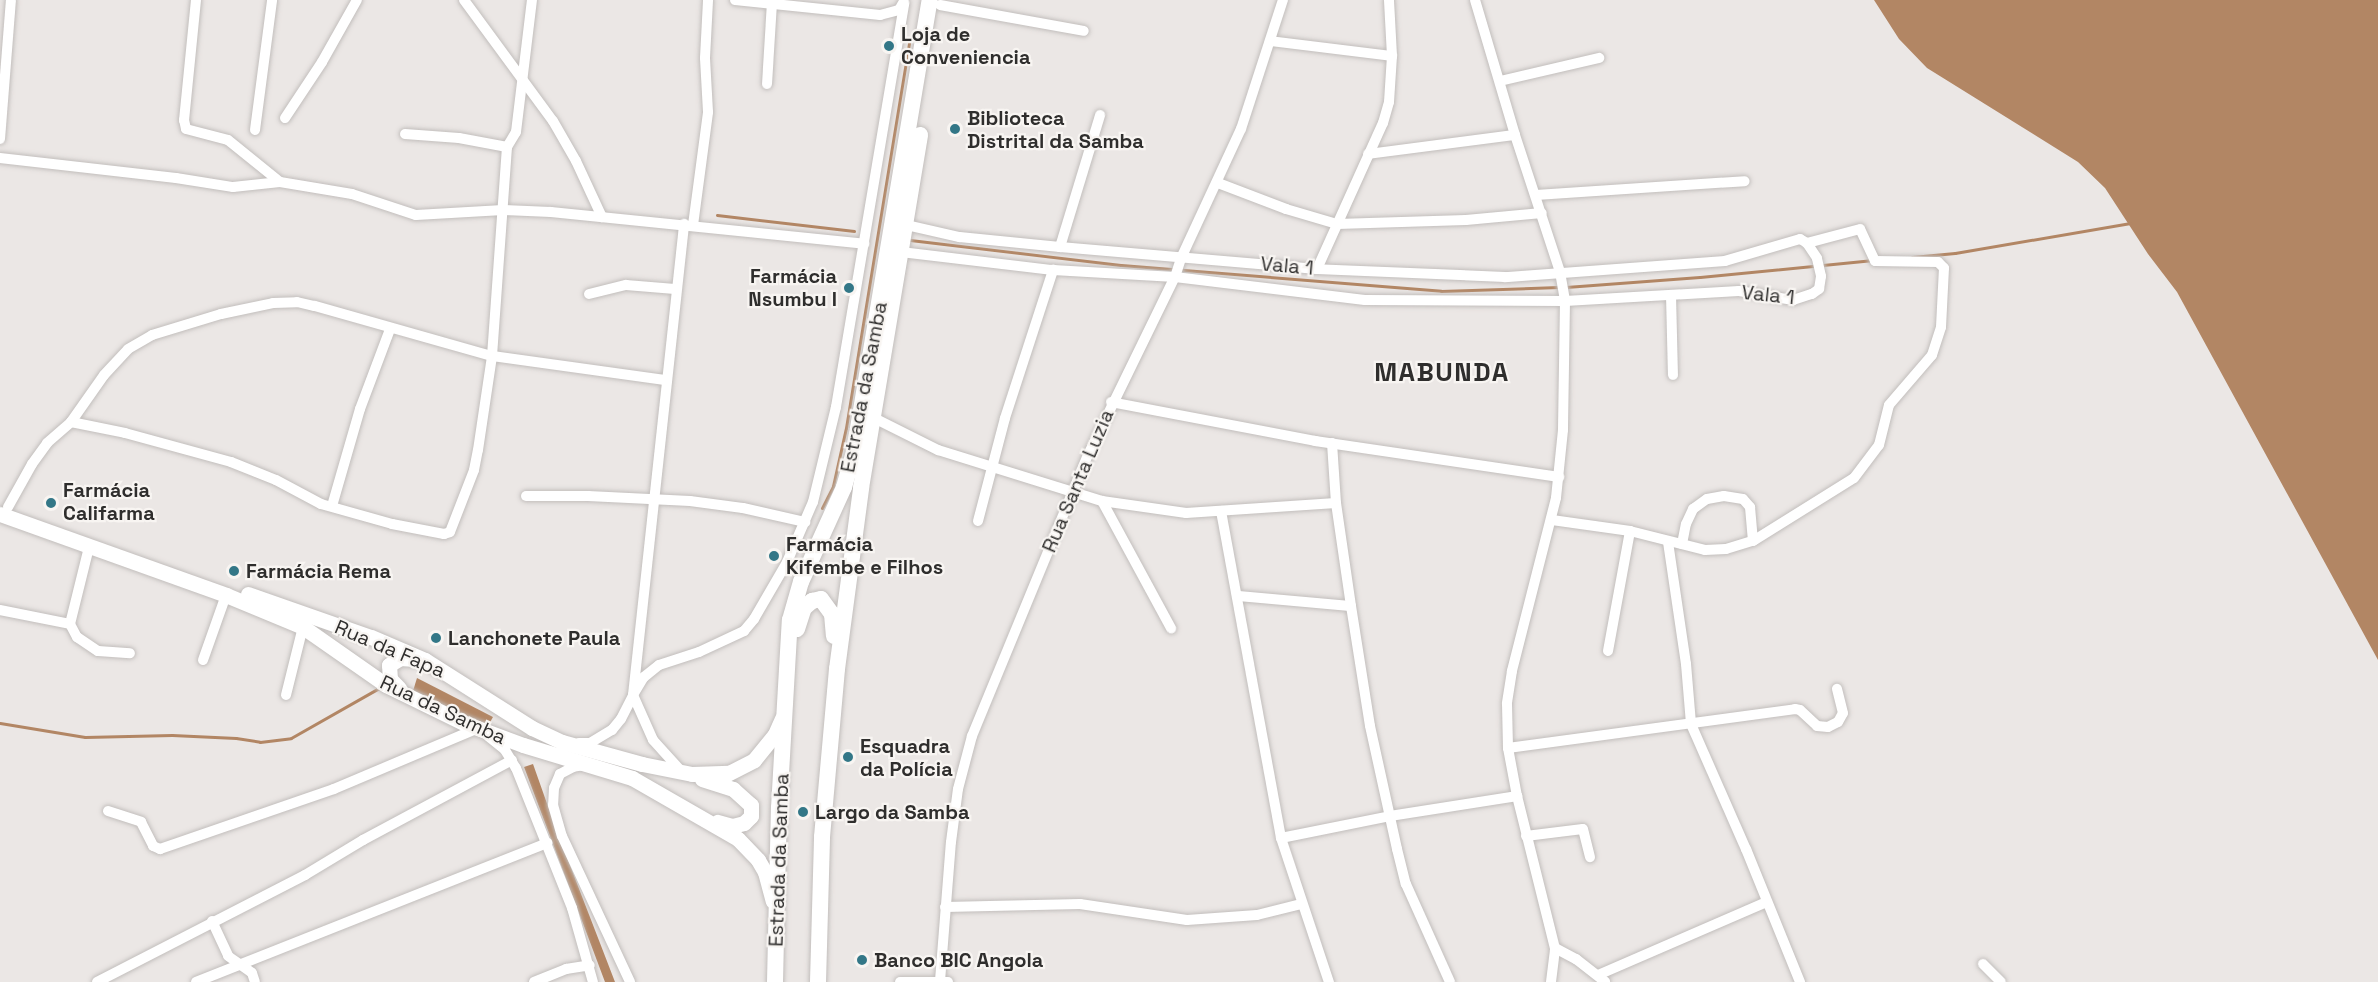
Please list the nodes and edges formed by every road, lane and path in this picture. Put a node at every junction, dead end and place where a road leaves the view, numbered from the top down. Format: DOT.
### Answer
graph roads {
  1 [pos="11,0"];
  2 [pos="196,0"];
  3 [pos="272,0"];
  4 [pos="357,0"];
  5 [pos="465,0"];
  6 [pos="532,0"];
  7 [pos="708,0"];
  8 [pos="735,0"];
  9 [pos="1283,0"];
  10 [pos="1389,0"];
  11 [pos="1475,0"];
  12 [pos="937,2"];
  13 [pos="772,3"];
  14 [pos="880,15"];
  15 [pos="1084,31"];
  16 [pos="897,40"];
  17 [pos="1270,41"];
  18 [pos="1392,56"];
  19 [pos="1599,58"];
  20 [pos="523,78"];
  21 [pos="1500,81"];
  22 [pos="767,84"];
  23 [pos="1100,115"];
  24 [pos="285,118"];
  25 [pos="255,129"];
  26 [pos="405,134"];
  27 [pos="1515,135"];
  28 [pos="0,139"];
  29 [pos="507,147"];
  30 [pos="1368,154"];
  31 [pos="0,158"];
  32 [pos="1745,181"];
  33 [pos="280,182"];
  34 [pos="1218,183"];
  35 [pos="1536,195"];
  36 [pos="503,210"];
  37 [pos="1542,213"];
  38 [pos="602,217"];
  39 [pos="688,224"];
  40 [pos="1337,224"];
  41 [pos="906,225"];
  42 [pos="1807,243"];
  43 [pos="864,244"];
  44 [pos="1060,247"];
  45 [pos="901,252"];
  46 [pos="1182,257"];
  47 [pos="1317,269"];
  48 [pos="1053,270"];
  49 [pos="1176,274"];
  50 [pos="1561,275"];
  51 [pos="675,289"];
  52 [pos="589,294"];
  53 [pos="1671,295"];
  54 [pos="1564,298"];
  55 [pos="390,329"];
  56 [pos="492,356"];
  57 [pos="1673,375"];
  58 [pos="665,380"];
  59 [pos="1111,402"];
  60 [pos="874,418"];
  61 [pos="71,422"];
  62 [pos="1332,443"];
  63 [pos="992,468"];
  64 [pos="1559,477"];
  65 [pos="1074,493"];
  66 [pos="526,496"];
  67 [pos="652,498"];
  68 [pos="1102,501"];
  69 [pos="1336,503"];
  70 [pos="332,506"];
  71 [pos="3,508"];
  72 [pos="1221,511"];
  73 [pos="1552,520"];
  74 [pos="978,521"];
  75 [pos="805,522"];
  76 [pos="1630,531"];
  77 [pos="1668,542"];
  78 [pos="1753,542"];
  79 [pos="1682,544"];
  80 [pos="89,547"];
  81 [pos="226,595"];
  82 [pos="1238,596"];
  83 [pos="1351,606"];
  84 [pos="0,610"];
  85 [pos="70,624"];
  86 [pos="303,627"];
  87 [pos="1171,628"];
  88 [pos="1608,651"];
  89 [pos="129,653"];
  90 [pos="203,660"];
  91 [pos="786,664"];
  92 [pos="438,667"];
  93 [pos="837,669"];
  94 [pos="1837,689"];
  95 [pos="286,695"];
  96 [pos="633,695"];
  97 [pos="423,702"];
  98 [pos="784,713"];
  99 [pos="1691,724"];
  100 [pos="470,726"];
  101 [pos="552,737"];
  102 [pos="1508,748"];
  103 [pos="512,760"];
  104 [pos="600,767"];
  105 [pos="682,772"];
  106 [pos="1517,796"];
  107 [pos="681,804"];
  108 [pos="108,811"];
  109 [pos="1390,816"];
  110 [pos="1526,836"];
  111 [pos="1281,838"];
  112 [pos="547,843"];
  113 [pos="1590,857"];
  114 [pos="1767,902"];
  115 [pos="1301,904"];
  116 [pos="945,907"];
  117 [pos="776,919"];
  118 [pos="212,921"];
  119 [pos="1555,948"];
  120 [pos="1983,964"];
  121 [pos="243,965"];
  122 [pos="590,965"];
  123 [pos="1602,978"];
  124 [pos="944,981"];
  125 [pos="97,982"];
  126 [pos="196,982"];
  127 [pos="255,982"];
  128 [pos="534,982"];
  129 [pos="593,982"];
  130 [pos="630,982"];
  131 [pos="775,982"];
  132 [pos="818,982"];
  133 [pos="900,982"];
  134 [pos="1329,982"];
  135 [pos="1450,982"];
  136 [pos="1551,982"];
  137 [pos="1800,982"];
  138 [pos="2001,982"];
  1 -- 28 [label="street"];
  2 -- 33 [label="street"];
  3 -- 25 [label="street"];
  4 -- 24 [label="street"];
  5 -- 20 [label="street"];
  6 -- 20 [label="street"];
  7 -- 39 [label="street"];
  8 -- 13 [label="street"];
  9 -- 17 [label="street, Rua Santa Luzia"];
  10 -- 18 [label="street"];
  11 -- 21 [label="street"];
  12 -- 15 [label="street"];
  12 -- 41 [label="main road, Estrada da Samba"];
  12 -- 91 [label="main road, Estrada da Samba"];
  13 -- 14 [label="street"];
  13 -- 22 [label="street"];
  14 -- 16 [label="street"];
  14 -- 16 [label="street"];
  16 -- 43 [label="street, Estrada da Samba"];
  17 -- 18 [label="street"];
  17 -- 34 [label="street, Rua Santa Luzia"];
  18 -- 30 [label="street"];
  19 -- 21 [label="street"];
  20 -- 29 [label="street"];
  20 -- 38 [label="street"];
  21 -- 27 [label="street"];
  23 -- 44 [label="street"];
  26 -- 29 [label="street"];
  27 -- 30 [label="street"];
  27 -- 35 [label="street"];
  29 -- 36 [label="street"];
  30 -- 40 [label="street"];
  31 -- 33 [label="street"];
  32 -- 35 [label="street"];
  33 -- 36 [label="street"];
  34 -- 40 [label="street"];
  34 -- 46 [label="street, Rua Santa Luzia"];
  35 -- 37 [label="street"];
  36 -- 38 [label="street"];
  36 -- 56 [label="street"];
  37 -- 40 [label="street"];
  37 -- 50 [label="street"];
  38 -- 39 [label="street"];
  39 -- 43 [label="street"];
  39 -- 51 [label="street"];
  40 -- 47 [label="street"];
  41 -- 44 [label="street, Vala 1"];
  41 -- 45 [label="main road, Estrada da Samba"];
  42 -- 50 [label="street, Vala 1"];
  42 -- 53 [label="street, Vala 1"];
  42 -- 78 [label="street"];
  43 -- 75 [label="street, Estrada da Samba"];
  44 -- 46 [label="street, Vala 1"];
  45 -- 48 [label="street, Vala 1"];
  45 -- 60 [label="main road, Estrada da Samba"];
  46 -- 47 [label="street, Vala 1"];
  46 -- 49 [label="street, Rua Santa Luzia"];
  47 -- 50 [label="street, Vala 1"];
  48 -- 49 [label="street, Vala 1"];
  48 -- 63 [label="street"];
  49 -- 54 [label="street, Vala 1"];
  49 -- 59 [label="street, Rua Santa Luzia"];
  50 -- 54 [label="street"];
  51 -- 52 [label="street"];
  51 -- 58 [label="street"];
  53 -- 54 [label="street, Vala 1"];
  53 -- 57 [label="street"];
  54 -- 64 [label="street"];
  55 -- 56 [label="street"];
  55 -- 61 [label="street"];
  55 -- 70 [label="street"];
  56 -- 58 [label="street"];
  56 -- 70 [label="street"];
  58 -- 67 [label="street"];
  59 -- 62 [label="street"];
  59 -- 65 [label="street, Rua Santa Luzia"];
  60 -- 63 [label="street"];
  60 -- 93 [label="main road, Estrada da Samba"];
  61 -- 70 [label="street"];
  61 -- 71 [label="street"];
  62 -- 64 [label="street"];
  62 -- 69 [label="street"];
  63 -- 65 [label="street"];
  63 -- 74 [label="street"];
  64 -- 73 [label="street"];
  65 -- 68 [label="street"];
  65 -- 116 [label="street, Rua Santa Luzia"];
  66 -- 67 [label="street"];
  67 -- 75 [label="street"];
  67 -- 96 [label="street"];
  68 -- 72 [label="street"];
  68 -- 87 [label="street"];
  69 -- 72 [label="street"];
  69 -- 83 [label="street"];
  71 -- 80 [label="main road, Rua da Samba"];
  71 -- 92 [label="main road, Rua da Fapa"];
  72 -- 82 [label="street"];
  73 -- 76 [label="street"];
  73 -- 102 [label="street"];
  75 -- 96 [label="street, Estrada da Samba"];
  76 -- 77 [label="street"];
  76 -- 88 [label="street"];
  77 -- 79 [label="street"];
  77 -- 99 [label="street"];
  78 -- 79 [label="street"];
  78 -- 79 [label="street"];
  80 -- 81 [label="main road, Rua da Samba"];
  80 -- 85 [label="street"];
  81 -- 86 [label="main road, Rua da Samba"];
  81 -- 90 [label="street"];
  82 -- 83 [label="street"];
  82 -- 111 [label="street"];
  83 -- 109 [label="street"];
  84 -- 85 [label="street"];
  85 -- 89 [label="street"];
  86 -- 95 [label="street"];
  86 -- 97 [label="main road, Rua da Samba"];
  91 -- 93 [label="main road"];
  91 -- 98 [label="main road, Estrada da Samba"];
  92 -- 97 [label="main road"];
  92 -- 101 [label="main road, Rua da Fapa"];
  93 -- 132 [label="main road, Estrada da Samba"];
  94 -- 99 [label="street"];
  96 -- 101 [label="street"];
  96 -- 105 [label="street"];
  97 -- 100 [label="main road, Rua da Samba"];
  98 -- 105 [label="main road, Rua da Fapa"];
  98 -- 117 [label="main road, Estrada da Samba"];
  99 -- 102 [label="street"];
  99 -- 114 [label="street"];
  100 -- 103 [label="street"];
  100 -- 104 [label="main road, Rua da Samba"];
  100 -- 108 [label="street"];
  101 -- 105 [label="main road, Rua da Fapa"];
  102 -- 106 [label="street"];
  103 -- 112 [label="street"];
  103 -- 118 [label="street"];
  104 -- 107 [label="main road, Rua da Samba"];
  104 -- 130 [label="street"];
  105 -- 107 [label="main road"];
  106 -- 109 [label="street"];
  106 -- 110 [label="street"];
  107 -- 117 [label="main road, Rua da Samba"];
  109 -- 111 [label="street"];
  109 -- 135 [label="street"];
  110 -- 113 [label="street"];
  110 -- 119 [label="street"];
  111 -- 115 [label="street"];
  112 -- 121 [label="street"];
  112 -- 122 [label="street"];
  114 -- 123 [label="street"];
  114 -- 137 [label="street"];
  115 -- 116 [label="street"];
  115 -- 134 [label="street"];
  116 -- 124 [label="street, Rua Santa Luzia"];
  117 -- 131 [label="main road, Estrada da Samba"];
  118 -- 121 [label="street"];
  118 -- 125 [label="street"];
  119 -- 123 [label="street"];
  119 -- 136 [label="street"];
  120 -- 138 [label="street"];
  121 -- 126 [label="street"];
  121 -- 127 [label="street"];
  122 -- 128 [label="street"];
  122 -- 129 [label="street"];
  124 -- 133 [label="street"];
}
